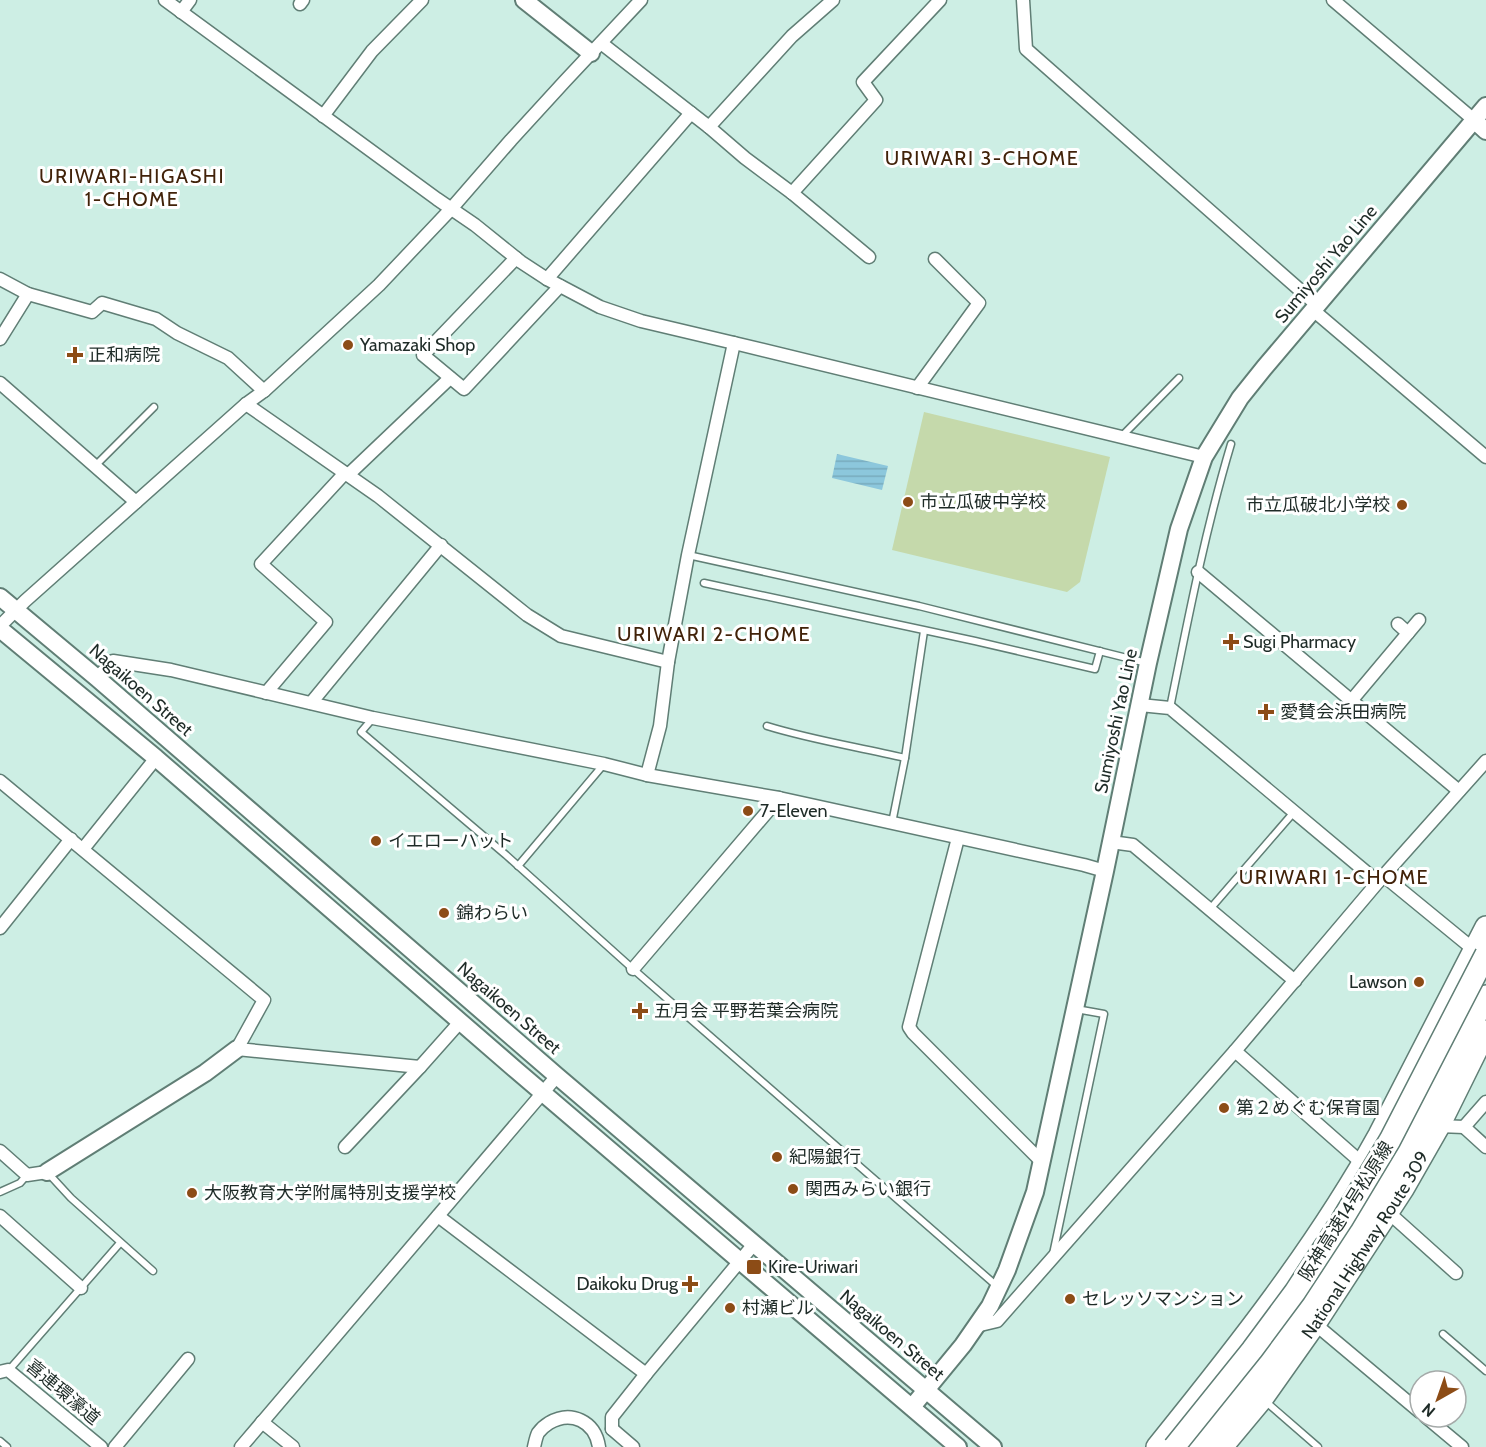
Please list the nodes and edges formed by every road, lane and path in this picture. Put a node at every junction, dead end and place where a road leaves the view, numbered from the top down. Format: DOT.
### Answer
graph roads {
  1 [pos="165,0"];
  2 [pos="190,0"];
  3 [pos="422,0"];
  4 [pos="524,0"];
  5 [pos="642,0"];
  6 [pos="833,0"];
  7 [pos="940,0"];
  8 [pos="1023,0"];
  9 [pos="1333,0"];
  10 [pos="181,12"];
  11 [pos="596,48"];
  12 [pos="1486,106"];
  13 [pos="691,113"];
  14 [pos="323,116"];
  15 [pos="1480,126"];
  16 [pos="709,127"];
  17 [pos="792,193"];
  18 [pos="451,209"];
  19 [pos="869,257"];
  20 [pos="516,258"];
  21 [pos="935,259"];
  22 [pos="0,279"];
  23 [pos="547,279"];
  24 [pos="560,286"];
  25 [pos="28,294"];
  26 [pos="1315,308"];
  27 [pos="0,339"];
  28 [pos="734,343"];
  29 [pos="450,378"];
  30 [pos="1179,378"];
  31 [pos="0,383"];
  32 [pos="917,388"];
  33 [pos="264,391"];
  34 [pos="246,404"];
  35 [pos="154,407"];
  36 [pos="1121,437"];
  37 [pos="1231,444"];
  38 [pos="1204,457"];
  39 [pos="1486,457"];
  40 [pos="95,466"];
  41 [pos="346,474"];
  42 [pos="136,502"];
  43 [pos="441,545"];
  44 [pos="688,555"];
  45 [pos="1198,572"];
  46 [pos="704,583"];
  47 [pos="0,597"];
  48 [pos="15,610"];
  49 [pos="1419,620"];
  50 [pos="1398,624"];
  51 [pos="0,628"];
  52 [pos="924,631"];
  53 [pos="1408,633"];
  54 [pos="1100,651"];
  55 [pos="668,662"];
  56 [pos="1148,663"];
  57 [pos="97,678"];
  58 [pos="266,693"];
  59 [pos="1351,701"];
  60 [pos="311,703"];
  61 [pos="1140,705"];
  62 [pos="1170,708"];
  63 [pos="374,718"];
  64 [pos="767,726"];
  65 [pos="156,758"];
  66 [pos="905,758"];
  67 [pos="1486,761"];
  68 [pos="604,764"];
  69 [pos="647,775"];
  70 [pos="0,781"];
  71 [pos="1459,791"];
  72 [pos="779,798"];
  73 [pos="1294,812"];
  74 [pos="892,823"];
  75 [pos="958,838"];
  76 [pos="71,839"];
  77 [pos="1111,842"];
  78 [pos="83,849"];
  79 [pos="518,866"];
  80 [pos="1105,871"];
  81 [pos="1381,879"];
  82 [pos="1210,909"];
  83 [pos="1486,927"];
  84 [pos="0,928"];
  85 [pos="1482,954"];
  86 [pos="633,969"];
  87 [pos="1295,981"];
  88 [pos="1486,996"];
  89 [pos="1075,1008"];
  90 [pos="460,1022"];
  91 [pos="1486,1031"];
  92 [pos="237,1049"];
  93 [pos="1235,1051"];
  94 [pos="420,1067"];
  95 [pos="557,1076"];
  96 [pos="543,1093"];
  97 [pos="1486,1102"];
  98 [pos="1439,1126"];
  99 [pos="1464,1127"];
  100 [pos="345,1147"];
  101 [pos="1486,1147"];
  102 [pos="0,1151"];
  103 [pos="1042,1162"];
  104 [pos="1363,1164"];
  105 [pos="47,1172"];
  106 [pos="27,1175"];
  107 [pos="0,1192"];
  108 [pos="1388,1212"];
  109 [pos="0,1216"];
  110 [pos="438,1216"];
  111 [pos="120,1243"];
  112 [pos="754,1244"];
  113 [pos="1052,1259"];
  114 [pos="740,1262"];
  115 [pos="153,1271"];
  116 [pos="1456,1273"];
  117 [pos="999,1287"];
  118 [pos="81,1288"];
  119 [pos="1315,1324"];
  120 [pos="976,1326"];
  121 [pos="1443,1334"];
  122 [pos="188,1359"];
  123 [pos="4,1371"];
  124 [pos="1486,1371"];
  125 [pos="646,1374"];
  126 [pos="927,1390"];
  127 [pos="1262,1399"];
  128 [pos="1408,1402"];
  129 [pos="912,1407"];
  130 [pos="262,1422"];
  131 [pos="612,1429"];
  132 [pos="1440,1429"];
  133 [pos="0,1441"];
  134 [pos="598,1443"];
  135 [pos="7,1447"];
  136 [pos="101,1447"];
  137 [pos="115,1447"];
  138 [pos="241,1447"];
  139 [pos="293,1447"];
  140 [pos="534,1447"];
  141 [pos="633,1447"];
  142 [pos="958,1447"];
  143 [pos="993,1447"];
  144 [pos="1157,1447"];
  145 [pos="1174,1447"];
  146 [pos="1199,1447"];
  147 [pos="1222,1447"];
  148 [pos="1317,1447"];
  149 [pos="1462,1447"];
  1 -- 10 [label="street"];
  2 -- 10 [label="street"];
  3 -- 14 [label="street"];
  4 -- 11 [label="main road"];
  5 -- 11 [label="street"];
  6 -- 16 [label="street"];
  7 -- 17 [label="street"];
  8 -- 26 [label="street"];
  9 -- 15 [label="street"];
  10 -- 14 [label="street"];
  11 -- 13 [label="street"];
  11 -- 18 [label="street"];
  12 -- 15 [label="main road, Sumiyoshi Yao Line"];
  13 -- 16 [label="street"];
  13 -- 23 [label="street"];
  14 -- 18 [label="street"];
  15 -- 26 [label="main road, Sumiyoshi Yao Line"];
  16 -- 17 [label="street"];
  17 -- 19 [label="street"];
  18 -- 20 [label="street"];
  18 -- 33 [label="street"];
  20 -- 23 [label="street"];
  20 -- 29 [label="street"];
  21 -- 32 [label="street"];
  22 -- 25 [label="street"];
  23 -- 24 [label="street"];
  24 -- 28 [label="street"];
  24 -- 29 [label="street"];
  25 -- 27 [label="street"];
  25 -- 33 [label="street"];
  26 -- 38 [label="main road, Sumiyoshi Yao Line"];
  26 -- 39 [label="street"];
  28 -- 32 [label="street"];
  28 -- 44 [label="street"];
  29 -- 41 [label="street"];
  30 -- 36 [label="lane"];
  31 -- 40 [label="street"];
  32 -- 36 [label="street"];
  33 -- 34 [label="street"];
  34 -- 41 [label="street"];
  34 -- 42 [label="street"];
  35 -- 40 [label="lane"];
  36 -- 38 [label="street"];
  37 -- 45 [label="lane"];
  38 -- 56 [label="main road, Sumiyoshi Yao Line"];
  40 -- 42 [label="street"];
  41 -- 43 [label="street"];
  41 -- 58 [label="street"];
  42 -- 48 [label="street"];
  43 -- 55 [label="street"];
  43 -- 60 [label="street"];
  44 -- 54 [label="lane"];
  44 -- 55 [label="street"];
  45 -- 59 [label="street"];
  45 -- 62 [label="lane"];
  46 -- 52 [label="lane"];
  47 -- 48 [label="main road, Nagaikoen Street"];
  48 -- 51 [label="street"];
  48 -- 57 [label="main road, Nagaikoen Street"];
  49 -- 53 [label="street"];
  50 -- 53 [label="street"];
  51 -- 65 [label="main road"];
  52 -- 54 [label="lane"];
  52 -- 66 [label="lane"];
  53 -- 59 [label="street"];
  54 -- 56 [label="lane"];
  55 -- 69 [label="street"];
  56 -- 61 [label="main road, Sumiyoshi Yao Line"];
  57 -- 58 [label="street"];
  57 -- 95 [label="main road, Nagaikoen Street"];
  58 -- 60 [label="street"];
  59 -- 71 [label="street"];
  60 -- 63 [label="street"];
  61 -- 62 [label="street"];
  61 -- 77 [label="main road, Sumiyoshi Yao Line"];
  62 -- 73 [label="street"];
  63 -- 68 [label="street"];
  63 -- 79 [label="lane"];
  64 -- 66 [label="lane"];
  65 -- 78 [label="street"];
  65 -- 90 [label="main road"];
  66 -- 74 [label="lane"];
  67 -- 71 [label="street"];
  68 -- 69 [label="street"];
  68 -- 79 [label="lane"];
  69 -- 72 [label="street"];
  70 -- 76 [label="street"];
  71 -- 81 [label="street"];
  72 -- 74 [label="street"];
  72 -- 86 [label="street"];
  73 -- 81 [label="street"];
  73 -- 82 [label="lane"];
  74 -- 75 [label="street"];
  75 -- 80 [label="street"];
  75 -- 103 [label="street"];
  76 -- 78 [label="street"];
  76 -- 84 [label="street"];
  77 -- 80 [label="main road, Sumiyoshi Yao Line"];
  77 -- 82 [label="street"];
  78 -- 92 [label="street"];
  79 -- 86 [label="lane"];
  80 -- 89 [label="main road, Sumiyoshi Yao Line"];
  81 -- 85 [label="street"];
  81 -- 87 [label="street"];
  82 -- 87 [label="street"];
  83 -- 85 [label="highway"];
  85 -- 104 [label="highway"];
  85 -- 145 [label="highway, 阪神高速14号松原線, bridge"];
  86 -- 117 [label="lane"];
  87 -- 93 [label="street"];
  88 -- 146 [label="highway, 阪神高速14号松原線"];
  89 -- 103 [label="main road, Sumiyoshi Yao Line"];
  89 -- 113 [label="lane"];
  90 -- 94 [label="street"];
  90 -- 96 [label="main road"];
  91 -- 98 [label="highway, National Highway Route 309"];
  92 -- 94 [label="street"];
  92 -- 105 [label="main road"];
  93 -- 104 [label="street"];
  93 -- 113 [label="street"];
  94 -- 100 [label="street"];
  95 -- 96 [label="street"];
  95 -- 112 [label="main road, Nagaikoen Street"];
  96 -- 110 [label="street"];
  96 -- 114 [label="main road"];
  97 -- 99 [label="street"];
  98 -- 99 [label="street"];
  98 -- 108 [label="highway, National Highway Route 309"];
  99 -- 101 [label="street"];
  102 -- 106 [label="street"];
  103 -- 117 [label="main road, Sumiyoshi Yao Line"];
  104 -- 144 [label="highway"];
  105 -- 106 [label="street"];
  105 -- 111 [label="lane"];
  106 -- 107 [label="lane"];
  108 -- 116 [label="street"];
  108 -- 119 [label="highway, National Highway Route 309"];
  109 -- 118 [label="street"];
  110 -- 125 [label="street"];
  110 -- 130 [label="street"];
  111 -- 115 [label="lane"];
  111 -- 118 [label="lane"];
  112 -- 114 [label="street"];
  112 -- 126 [label="main road, Nagaikoen Street"];
  113 -- 120 [label="street"];
  114 -- 125 [label="street"];
  114 -- 129 [label="main road"];
  117 -- 120 [label="main road, Sumiyoshi Yao Line"];
  118 -- 123 [label="lane"];
  119 -- 127 [label="highway, National Highway Route 309"];
  119 -- 128 [label="street"];
  120 -- 126 [label="main road, Sumiyoshi Yao Line"];
  121 -- 124 [label="lane"];
  122 -- 137 [label="street"];
  123 -- 136 [label="street, 喜連環濠道"];
  125 -- 131 [label="street"];
  126 -- 129 [label="main road, Sumiyoshi Yao Line"];
  126 -- 143 [label="main road, Nagaikoen Street"];
  127 -- 147 [label="highway, National Highway Route 309"];
  127 -- 148 [label="lane"];
  129 -- 142 [label="main road"];
  130 -- 138 [label="street"];
  130 -- 139 [label="street"];
  131 -- 134 [label="street"];
  131 -- 141 [label="street"];
  132 -- 149 [label="street"];
  133 -- 135 [label="lane"];
  134 -- 140 [label="street"];
}
